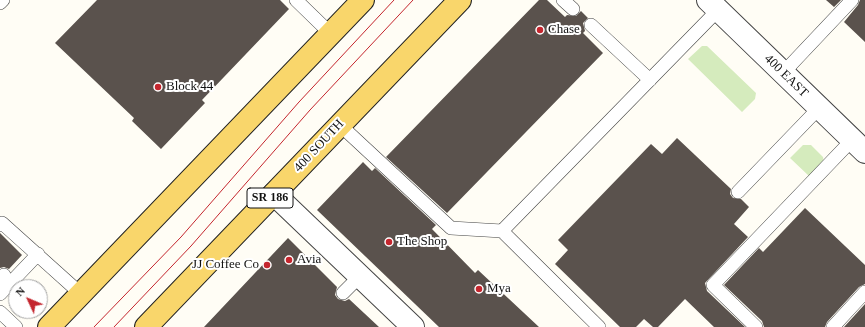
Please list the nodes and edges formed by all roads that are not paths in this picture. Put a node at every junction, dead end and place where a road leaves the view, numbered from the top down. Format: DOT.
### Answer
graph roads {
  1 [pos="3,0"];
  2 [pos="296,0"];
  3 [pos="363,0"];
  4 [pos="460,0"];
  5 [pos="852,0"];
  6 [pos="0,3"];
  7 [pos="713,5"];
  8 [pos="591,25"];
  9 [pos="331,34"];
  10 [pos="783,73"];
  11 [pos="650,80"];
  12 [pos="819,108"];
  13 [pos="339,124"];
  14 [pos="859,146"];
  15 [pos="738,192"];
  16 [pos="274,194"];
  17 [pos="0,225"];
  18 [pos="502,231"];
  19 [pos="38,254"];
  20 [pos="360,276"];
  21 [pos="865,292"];
  22 [pos="343,293"];
  23 [pos="0,294"];
  24 [pos="81,294"];
  25 [pos="0,312"];
  26 [pos="16,327"];
  27 [pos="49,327"];
  28 [pos="146,327"];
  29 [pos="413,327"];
  30 [pos="600,327"];
  31 [pos="756,327"];
  32 [pos="833,327"];
  1 -- 6 [label="lane"];
  2 -- 9 [label="lane"];
  3 -- 9 [label="main road"];
  4 -- 13 [label="main road, 400 SOUTH / SR 186"];
  5 -- 10 [label="lane"];
  7 -- 10 [label="street, 400 EAST"];
  7 -- 11 [label="lane"];
  8 -- 11 [label="lane"];
  9 -- 24 [label="main road"];
  10 -- 12 [label="street, 400 EAST"];
  11 -- 18 [label="lane"];
  12 -- 14 [label="street, 400 EAST"];
  12 -- 15 [label="lane"];
  13 -- 16 [label="main road, 400 SOUTH / SR 186"];
  13 -- 18 [label="lane"];
  14 -- 31 [label="lane"];
  16 -- 20 [label="street"];
  16 -- 28 [label="main road, 400 SOUTH / SR 186"];
  17 -- 19 [label="lane"];
  18 -- 30 [label="lane"];
  19 -- 23 [label="lane"];
  19 -- 24 [label="lane"];
  20 -- 22 [label="lane"];
  20 -- 29 [label="street"];
  21 -- 32 [label="lane"];
  24 -- 27 [label="main road"];
  25 -- 26 [label="lane"];
}
